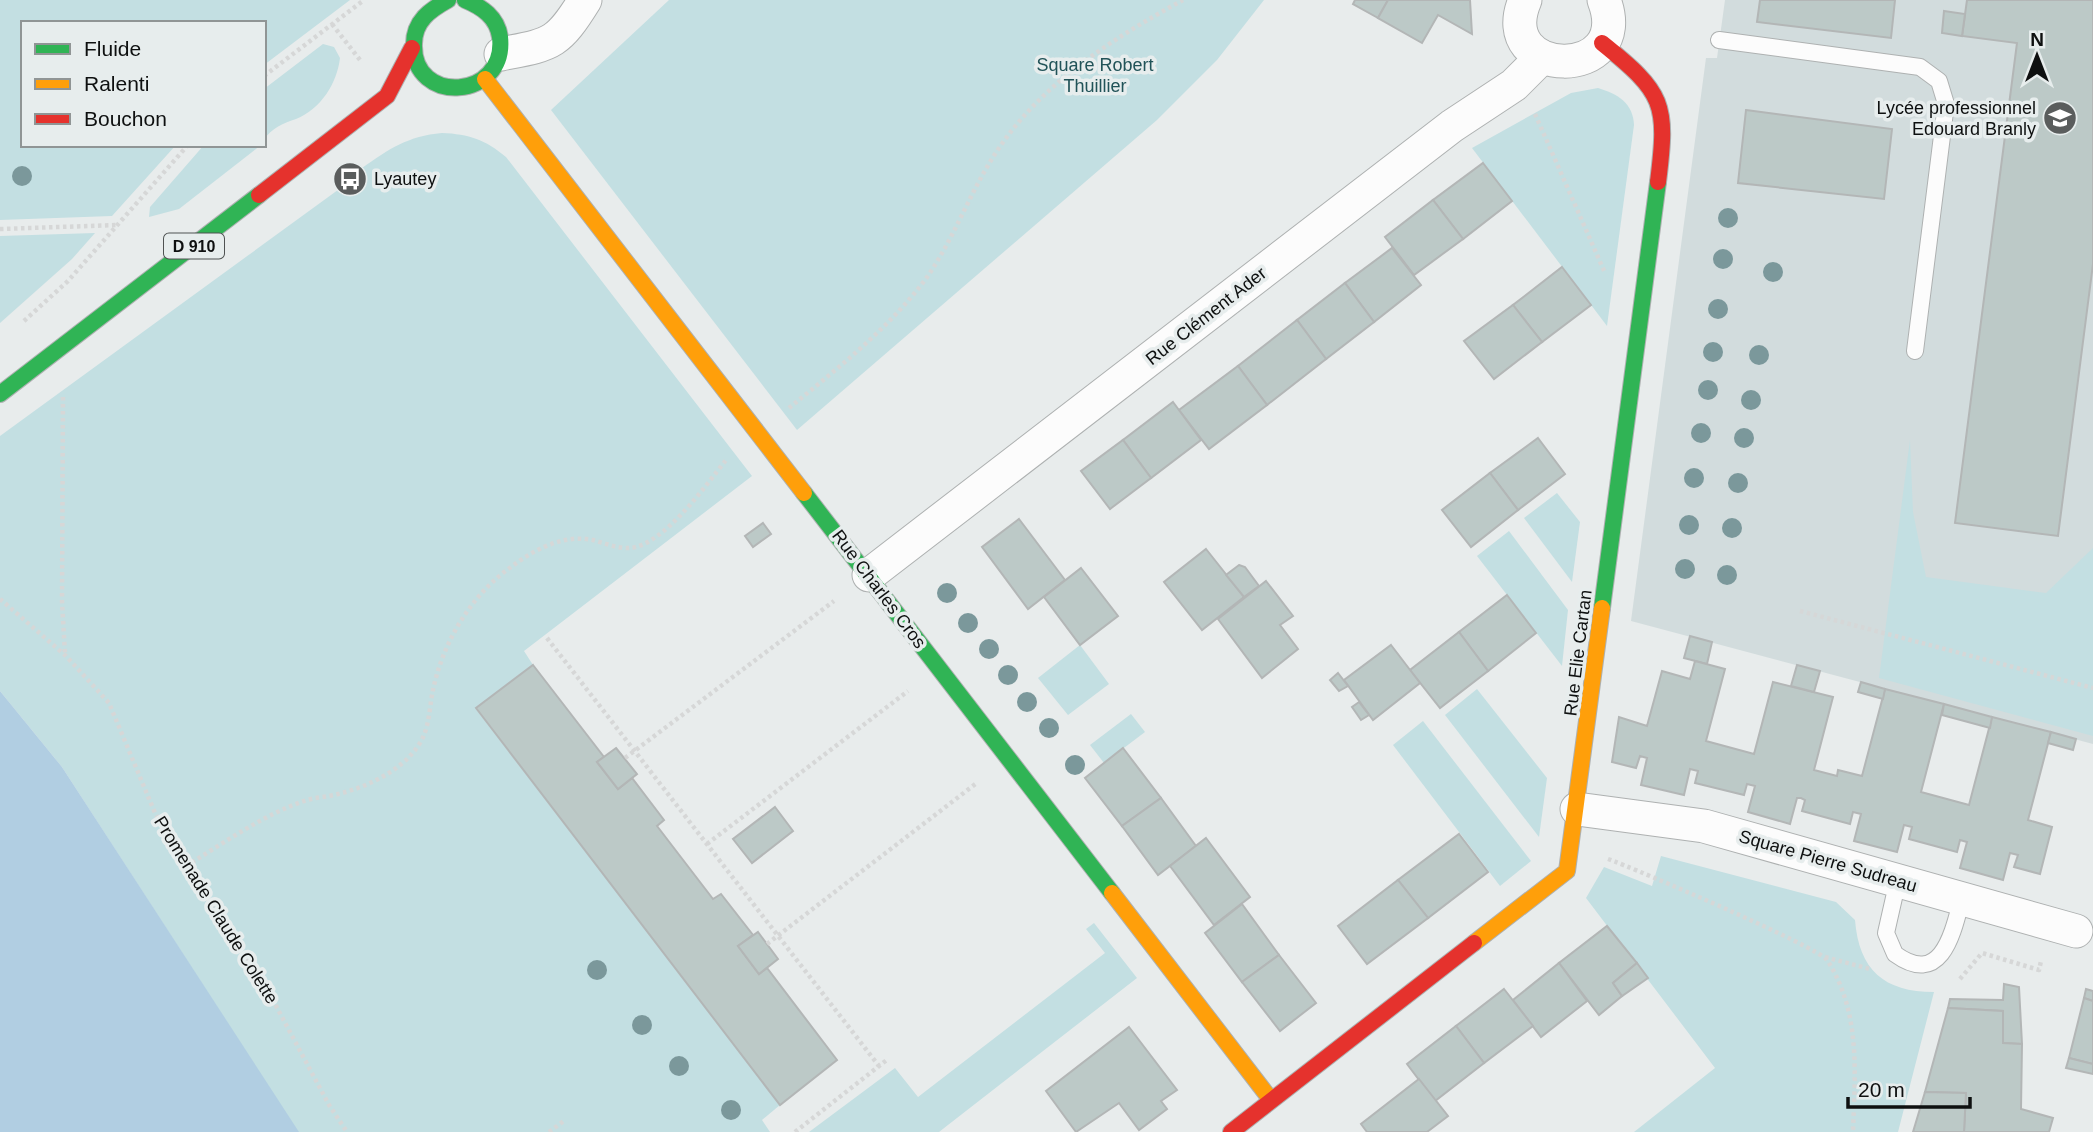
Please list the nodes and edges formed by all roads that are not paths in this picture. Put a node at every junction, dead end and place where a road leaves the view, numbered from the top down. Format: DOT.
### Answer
graph roads {
  1 [pos="584,0"];
  2 [pos="1525,0"];
  3 [pos="1604,0"];
  4 [pos="471,1"];
  5 [pos="434,3"];
  6 [pos="508,10"];
  7 [pos="1719,40"];
  8 [pos="1602,43"];
  9 [pos="412,48"];
  10 [pos="496,55"];
  11 [pos="1542,57"];
  12 [pos="442,87"];
  13 [pos="387,96"];
  14 [pos="1915,351"];
  15 [pos="0,394"];
  16 [pos="869,575"];
  17 [pos="1577,809"];
  18 [pos="1898,880"];
  19 [pos="1962,898"];
  20 [pos="2076,930"];
  21 [pos="1271,1100"];
  22 [pos="1231,1132"];
  1 -- 10 [label="street"];
  2 -- 11 [label="street"];
  3 -- 8 [label="street"];
  4 -- 10 [label="street, Rue Charles Cros"];
  5 -- 9 [label="street"];
  6 -- 10 [label="street"];
  7 -- 14 [label="lane"];
  8 -- 11 [label="street"];
  8 -- 17 [label="street, Rue Elie Cartan"];
  9 -- 12 [label="street"];
  9 -- 13 [label="street, D 910"];
  10 -- 12 [label="street"];
  10 -- 16 [label="street, Rue Charles Cros"];
  11 -- 16 [label="street, Rue Clément Ader"];
  12 -- 13 [label="street, D 910"];
  13 -- 15 [label="street, D 910"];
  16 -- 21 [label="street, Rue Charles Cros"];
  17 -- 18 [label="street, Square Pierre Sudreau"];
  17 -- 21 [label="street, Rue Elie Cartan"];
  18 -- 19 [label="street, Square Pierre Sudreau"];
  18 -- 19 [label="lane"];
  19 -- 20 [label="street, Square Pierre Sudreau"];
  21 -- 22 [label="street, Rue Elie Cartan"];
}
